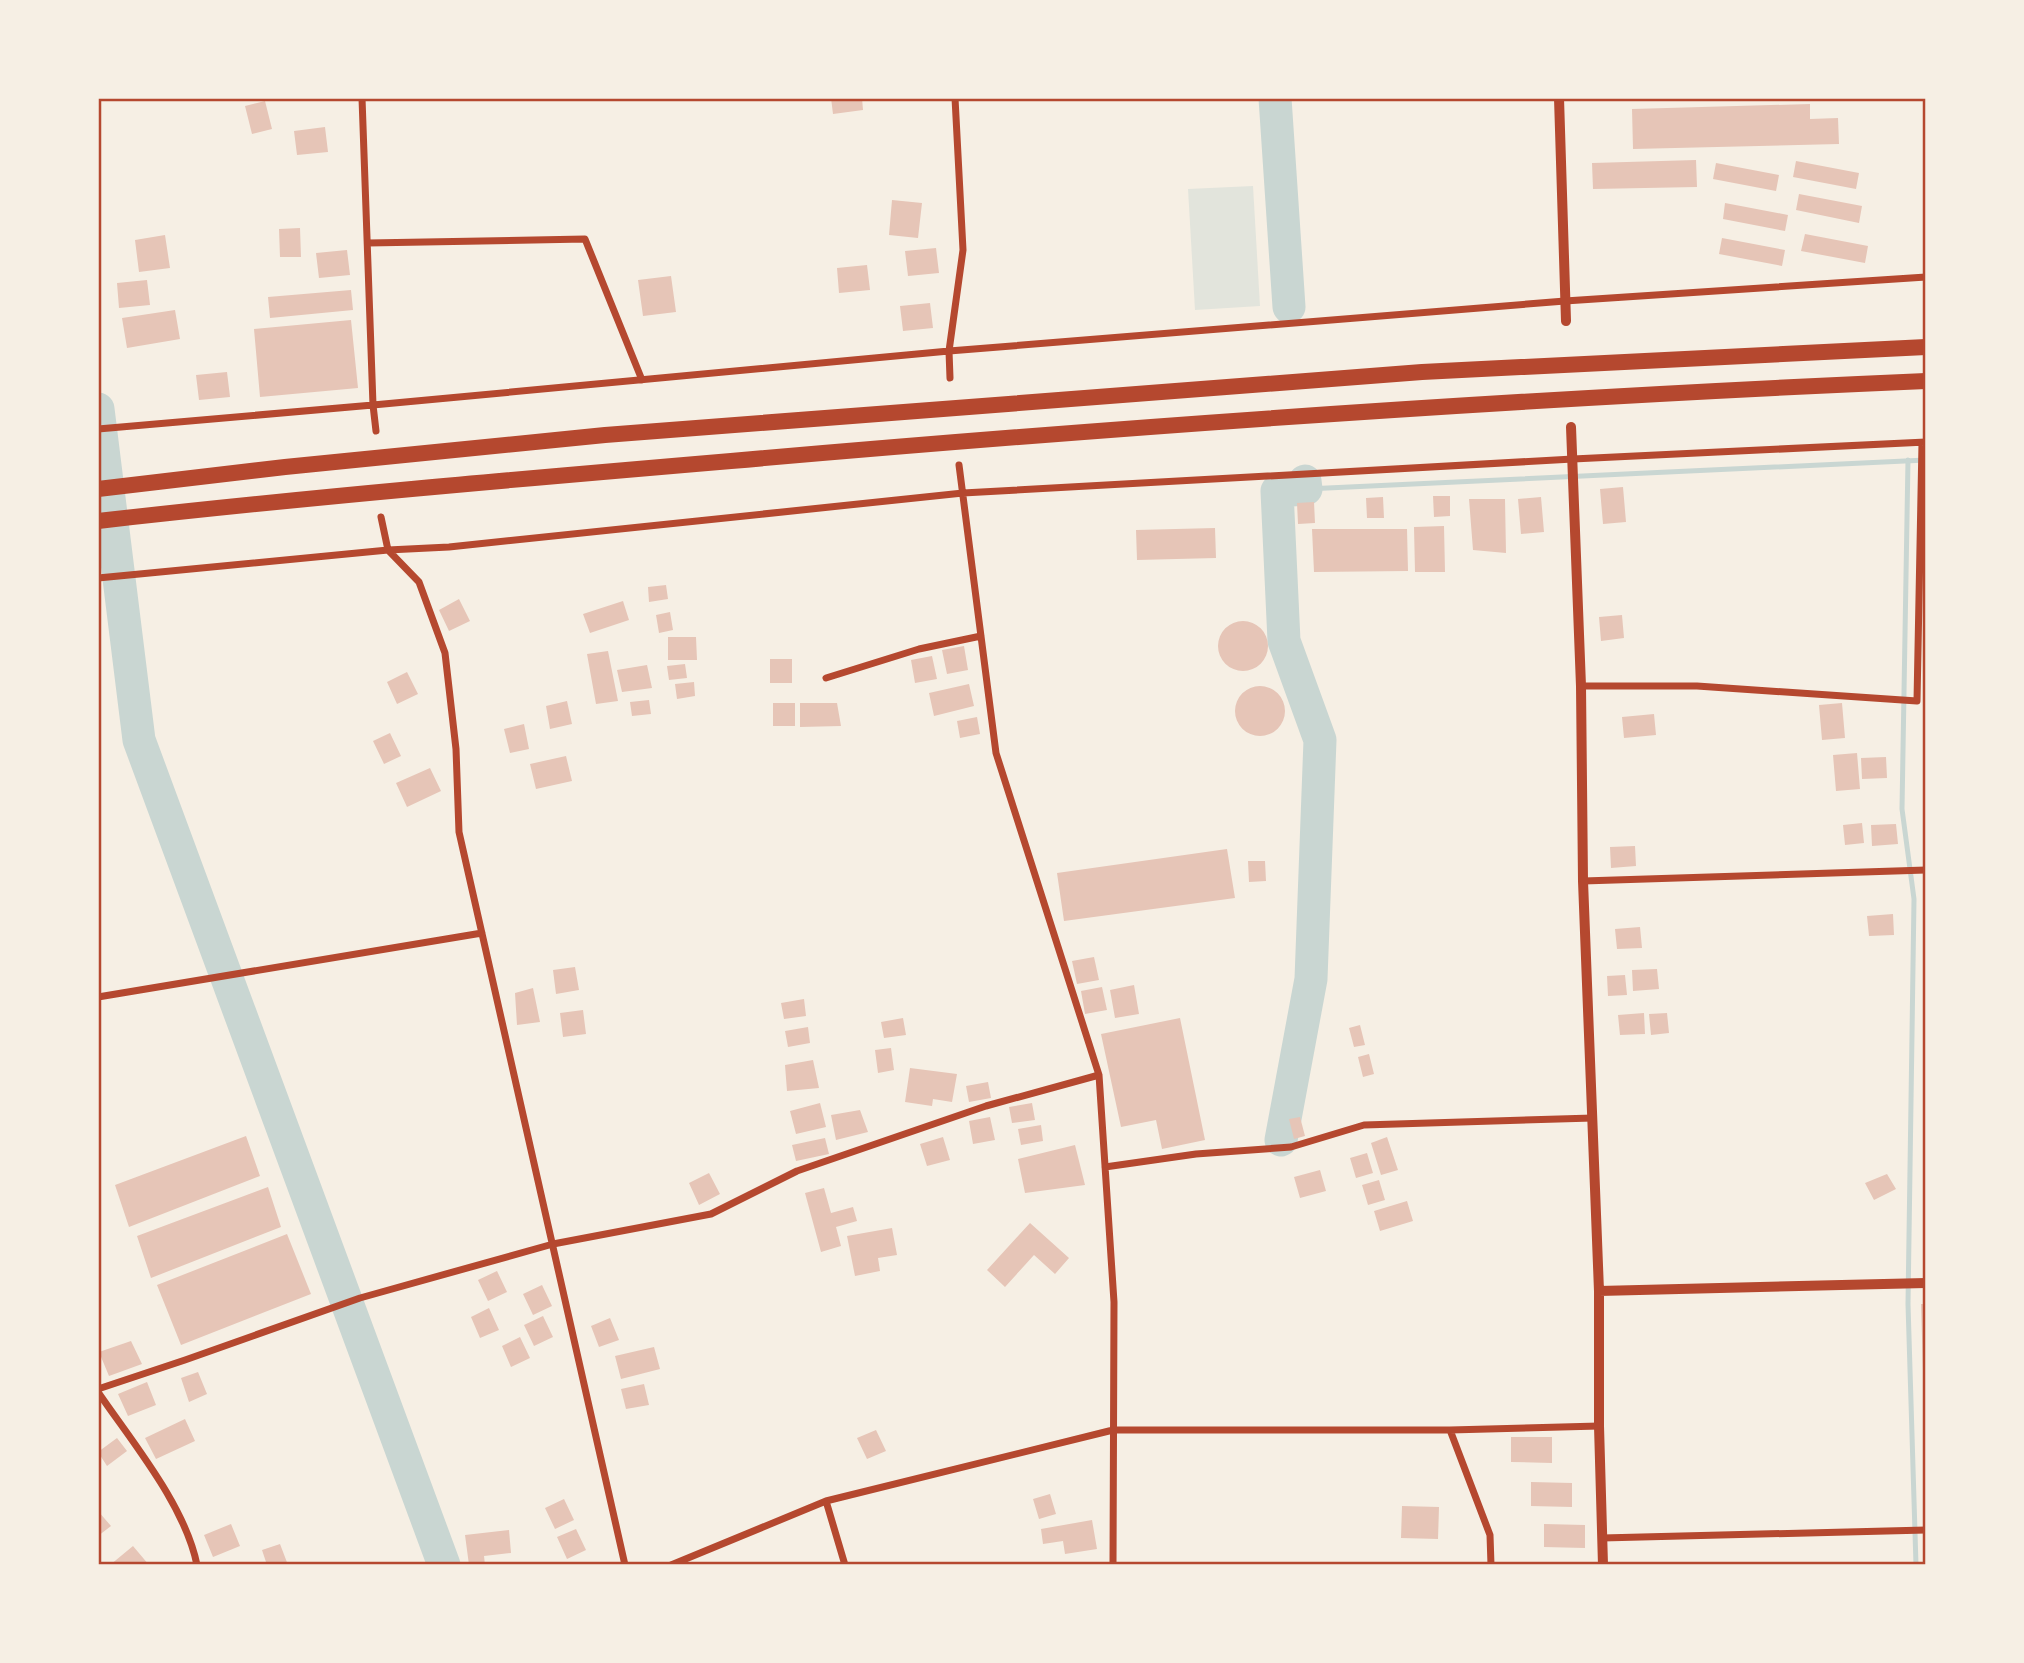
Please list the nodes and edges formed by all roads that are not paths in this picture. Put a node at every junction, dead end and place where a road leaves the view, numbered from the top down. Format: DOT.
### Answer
graph roads {
  1 [pos="362,98"];
  2 [pos="955,98"];
  3 [pos="1559,98"];
  4 [pos="368,243"];
  5 [pos="1926,277"];
  6 [pos="1565,301"];
  7 [pos="1566,321"];
  8 [pos="1926,347"];
  9 [pos="949,351"];
  10 [pos="950,378"];
  11 [pos="642,380"];
  12 [pos="1926,381"];
  13 [pos="373,405"];
  14 [pos="1571,427"];
  15 [pos="98,429"];
  16 [pos="376,431"];
  17 [pos="1924,442"];
  18 [pos="1573,463"];
  19 [pos="960,465"];
  20 [pos="98,489"];
  21 [pos="963,493"];
  22 [pos="382,517"];
  23 [pos="98,521"];
  24 [pos="387,550"];
  25 [pos="98,578"];
  26 [pos="981,636"];
  27 [pos="826,678"];
  28 [pos="1581,686"];
  29 [pos="1926,870"];
  30 [pos="1583,881"];
  31 [pos="482,933"];
  32 [pos="98,997"];
  33 [pos="1099,1075"];
  34 [pos="1594,1118"];
  35 [pos="1105,1167"];
  36 [pos="553,1244"];
  37 [pos="1926,1283"];
  38 [pos="1599,1292"];
  39 [pos="98,1390"];
  40 [pos="1599,1426"];
  41 [pos="1113,1430"];
  42 [pos="1450,1430"];
  43 [pos="826,1501"];
  44 [pos="1926,1530"];
  45 [pos="1602,1538"];
  46 [pos="197,1565"];
  47 [pos="625,1565"];
  48 [pos="671,1565"];
  49 [pos="845,1565"];
  50 [pos="1113,1565"];
  51 [pos="1491,1565"];
  52 [pos="1603,1565"];
  1 -- 4 [label="street"];
  2 -- 9 [label="street"];
  3 -- 6 [label="street"];
  4 -- 11 [label="street"];
  4 -- 13 [label="street"];
  5 -- 6 [label="street"];
  6 -- 7 [label="street"];
  6 -- 9 [label="street"];
  8 -- 20 [label="highway"];
  9 -- 10 [label="street"];
  9 -- 11 [label="street"];
  11 -- 13 [label="street"];
  12 -- 23 [label="highway"];
  13 -- 15 [label="street"];
  13 -- 16 [label="street"];
  14 -- 18 [label="street"];
  17 -- 18 [label="street"];
  17 -- 28 [label="street"];
  18 -- 21 [label="street"];
  18 -- 28 [label="street"];
  19 -- 21 [label="street"];
  21 -- 24 [label="street"];
  21 -- 26 [label="street"];
  22 -- 24 [label="street"];
  24 -- 25 [label="street"];
  24 -- 31 [label="street"];
  26 -- 27 [label="street"];
  26 -- 33 [label="street"];
  28 -- 30 [label="street"];
  29 -- 30 [label="street"];
  30 -- 34 [label="street"];
  31 -- 32 [label="street"];
  31 -- 36 [label="street"];
  33 -- 35 [label="street"];
  33 -- 36 [label="street"];
  34 -- 35 [label="street"];
  34 -- 38 [label="street"];
  35 -- 41 [label="street"];
  36 -- 39 [label="street"];
  36 -- 47 [label="street"];
  37 -- 38 [label="street"];
  38 -- 40 [label="street"];
  39 -- 46 [label="street"];
  40 -- 42 [label="street"];
  40 -- 45 [label="street"];
  41 -- 42 [label="street"];
  41 -- 43 [label="street"];
  41 -- 50 [label="street"];
  42 -- 51 [label="street"];
  43 -- 48 [label="street"];
  43 -- 49 [label="street"];
  44 -- 45 [label="street"];
  45 -- 52 [label="street"];
}
